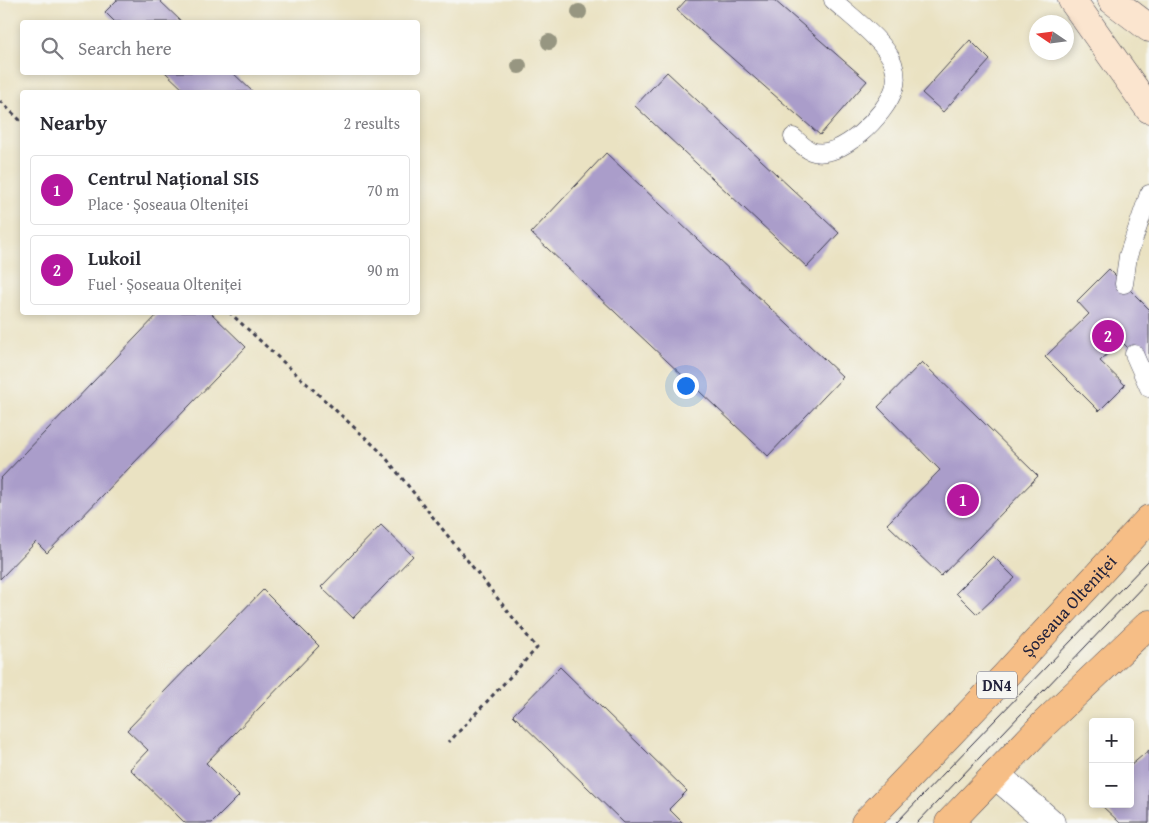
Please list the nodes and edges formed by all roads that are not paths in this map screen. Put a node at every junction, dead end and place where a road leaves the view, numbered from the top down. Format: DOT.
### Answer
graph roads {
  1 [pos="833,0"];
  2 [pos="1072,0"];
  3 [pos="1112,0"];
  4 [pos="1149,28"];
  5 [pos="1149,109"];
  6 [pos="793,137"];
  7 [pos="1149,194"];
  8 [pos="1124,284"];
  9 [pos="1134,354"];
  10 [pos="1149,388"];
  11 [pos="1149,508"];
  12 [pos="1149,519"];
  13 [pos="1126,543"];
  14 [pos="1149,624"];
  15 [pos="996,775"];
  16 [pos="865,823"];
  17 [pos="949,823"];
  18 [pos="1051,823"];
  1 -- 6 [label="lane"];
  2 -- 5 [label="main road"];
  3 -- 4 [label="main road"];
  7 -- 8 [label="lane"];
  9 -- 10 [label="lane"];
  11 -- 13 [label="main road"];
  12 -- 13 [label="main road, Șoseaua Olteniței / DN4"];
  13 -- 16 [label="main road, Șoseaua Olteniței / DN4"];
  14 -- 15 [label="main road"];
  15 -- 17 [label="main road"];
  15 -- 18 [label="street"];
}
